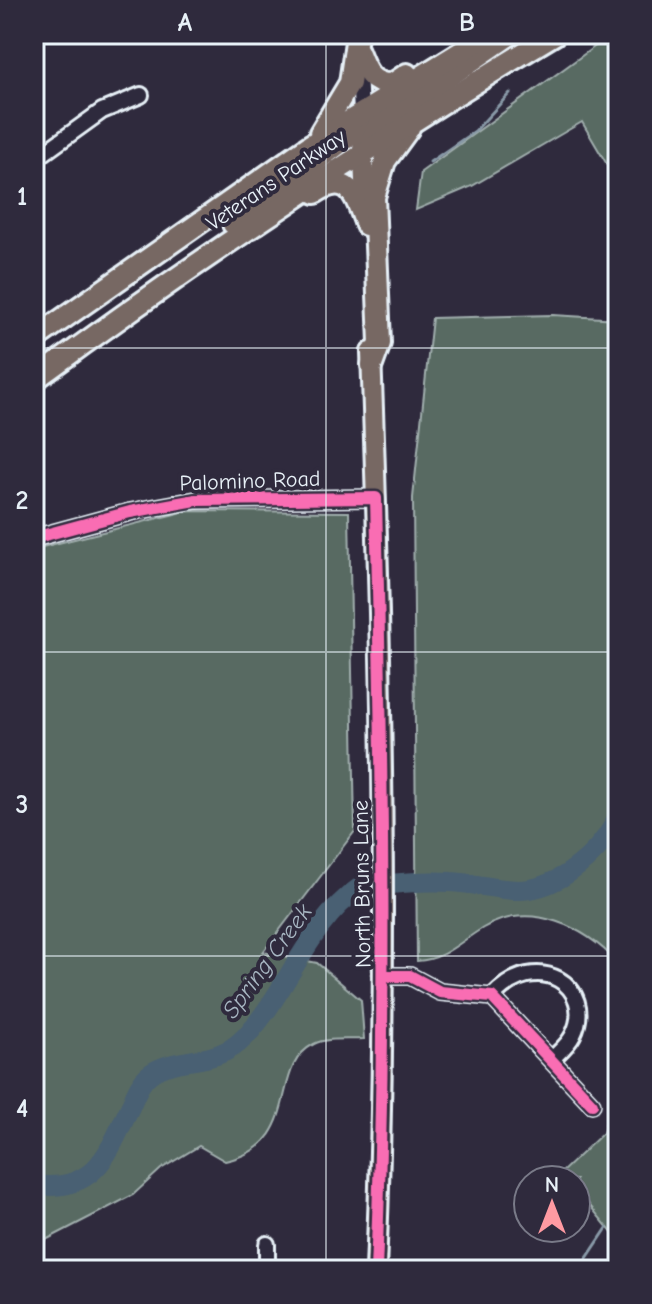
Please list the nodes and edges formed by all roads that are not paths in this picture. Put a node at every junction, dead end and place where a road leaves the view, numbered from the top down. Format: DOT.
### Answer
graph roads {
  1 [pos="471,34"];
  2 [pos="490,34"];
  3 [pos="511,34"];
  4 [pos="555,34"];
  5 [pos="358,40"];
  6 [pos="141,95"];
  7 [pos="361,114"];
  8 [pos="420,116"];
  9 [pos="312,144"];
  10 [pos="363,151"];
  11 [pos="34,160"];
  12 [pos="366,225"];
  13 [pos="175,279"];
  14 [pos="152,295"];
  15 [pos="73,310"];
  16 [pos="34,339"];
  17 [pos="34,347"];
  18 [pos="372,365"];
  19 [pos="34,380"];
  20 [pos="376,498"];
  21 [pos="34,538"];
  22 [pos="383,976"];
  23 [pos="492,997"];
  24 [pos="552,1059"];
  25 [pos="592,1104"];
  26 [pos="267,1244"];
  27 [pos="267,1270"];
  28 [pos="376,1270"];
  1 -- 5 [label="highway"];
  2 -- 7 [label="highway, Veterans Parkway"];
  3 -- 10 [label="highway"];
  4 -- 8 [label="highway, Veterans Parkway"];
  5 -- 7 [label="street, North Bruns Lane"];
  5 -- 9 [label="highway"];
  6 -- 11 [label="street"];
  7 -- 9 [label="highway, Veterans Parkway"];
  7 -- 10 [label="main road, North Bruns Lane"];
  7 -- 14 [label="highway"];
  8 -- 10 [label="highway, Veterans Parkway"];
  8 -- 18 [label="highway"];
  9 -- 15 [label="highway, Veterans Parkway"];
  10 -- 12 [label="main road, North Bruns Lane"];
  10 -- 13 [label="highway, Veterans Parkway"];
  12 -- 13 [label="highway"];
  12 -- 18 [label="main road, North Bruns Lane"];
  13 -- 14 [label="highway, Veterans Parkway"];
  14 -- 19 [label="highway, Veterans Parkway"];
  15 -- 16 [label="highway, Veterans Parkway"];
  15 -- 17 [label="highway"];
  18 -- 20 [label="main road, North Bruns Lane"];
  20 -- 21 [label="street, Palomino Road"];
  20 -- 22 [label="main road, North Bruns Lane"];
  22 -- 23 [label="street"];
  22 -- 28 [label="main road, North Bruns Lane"];
  23 -- 24 [label="street"];
  23 -- 24 [label="street"];
  24 -- 25 [label="street"];
  26 -- 27 [label="street"];
}
